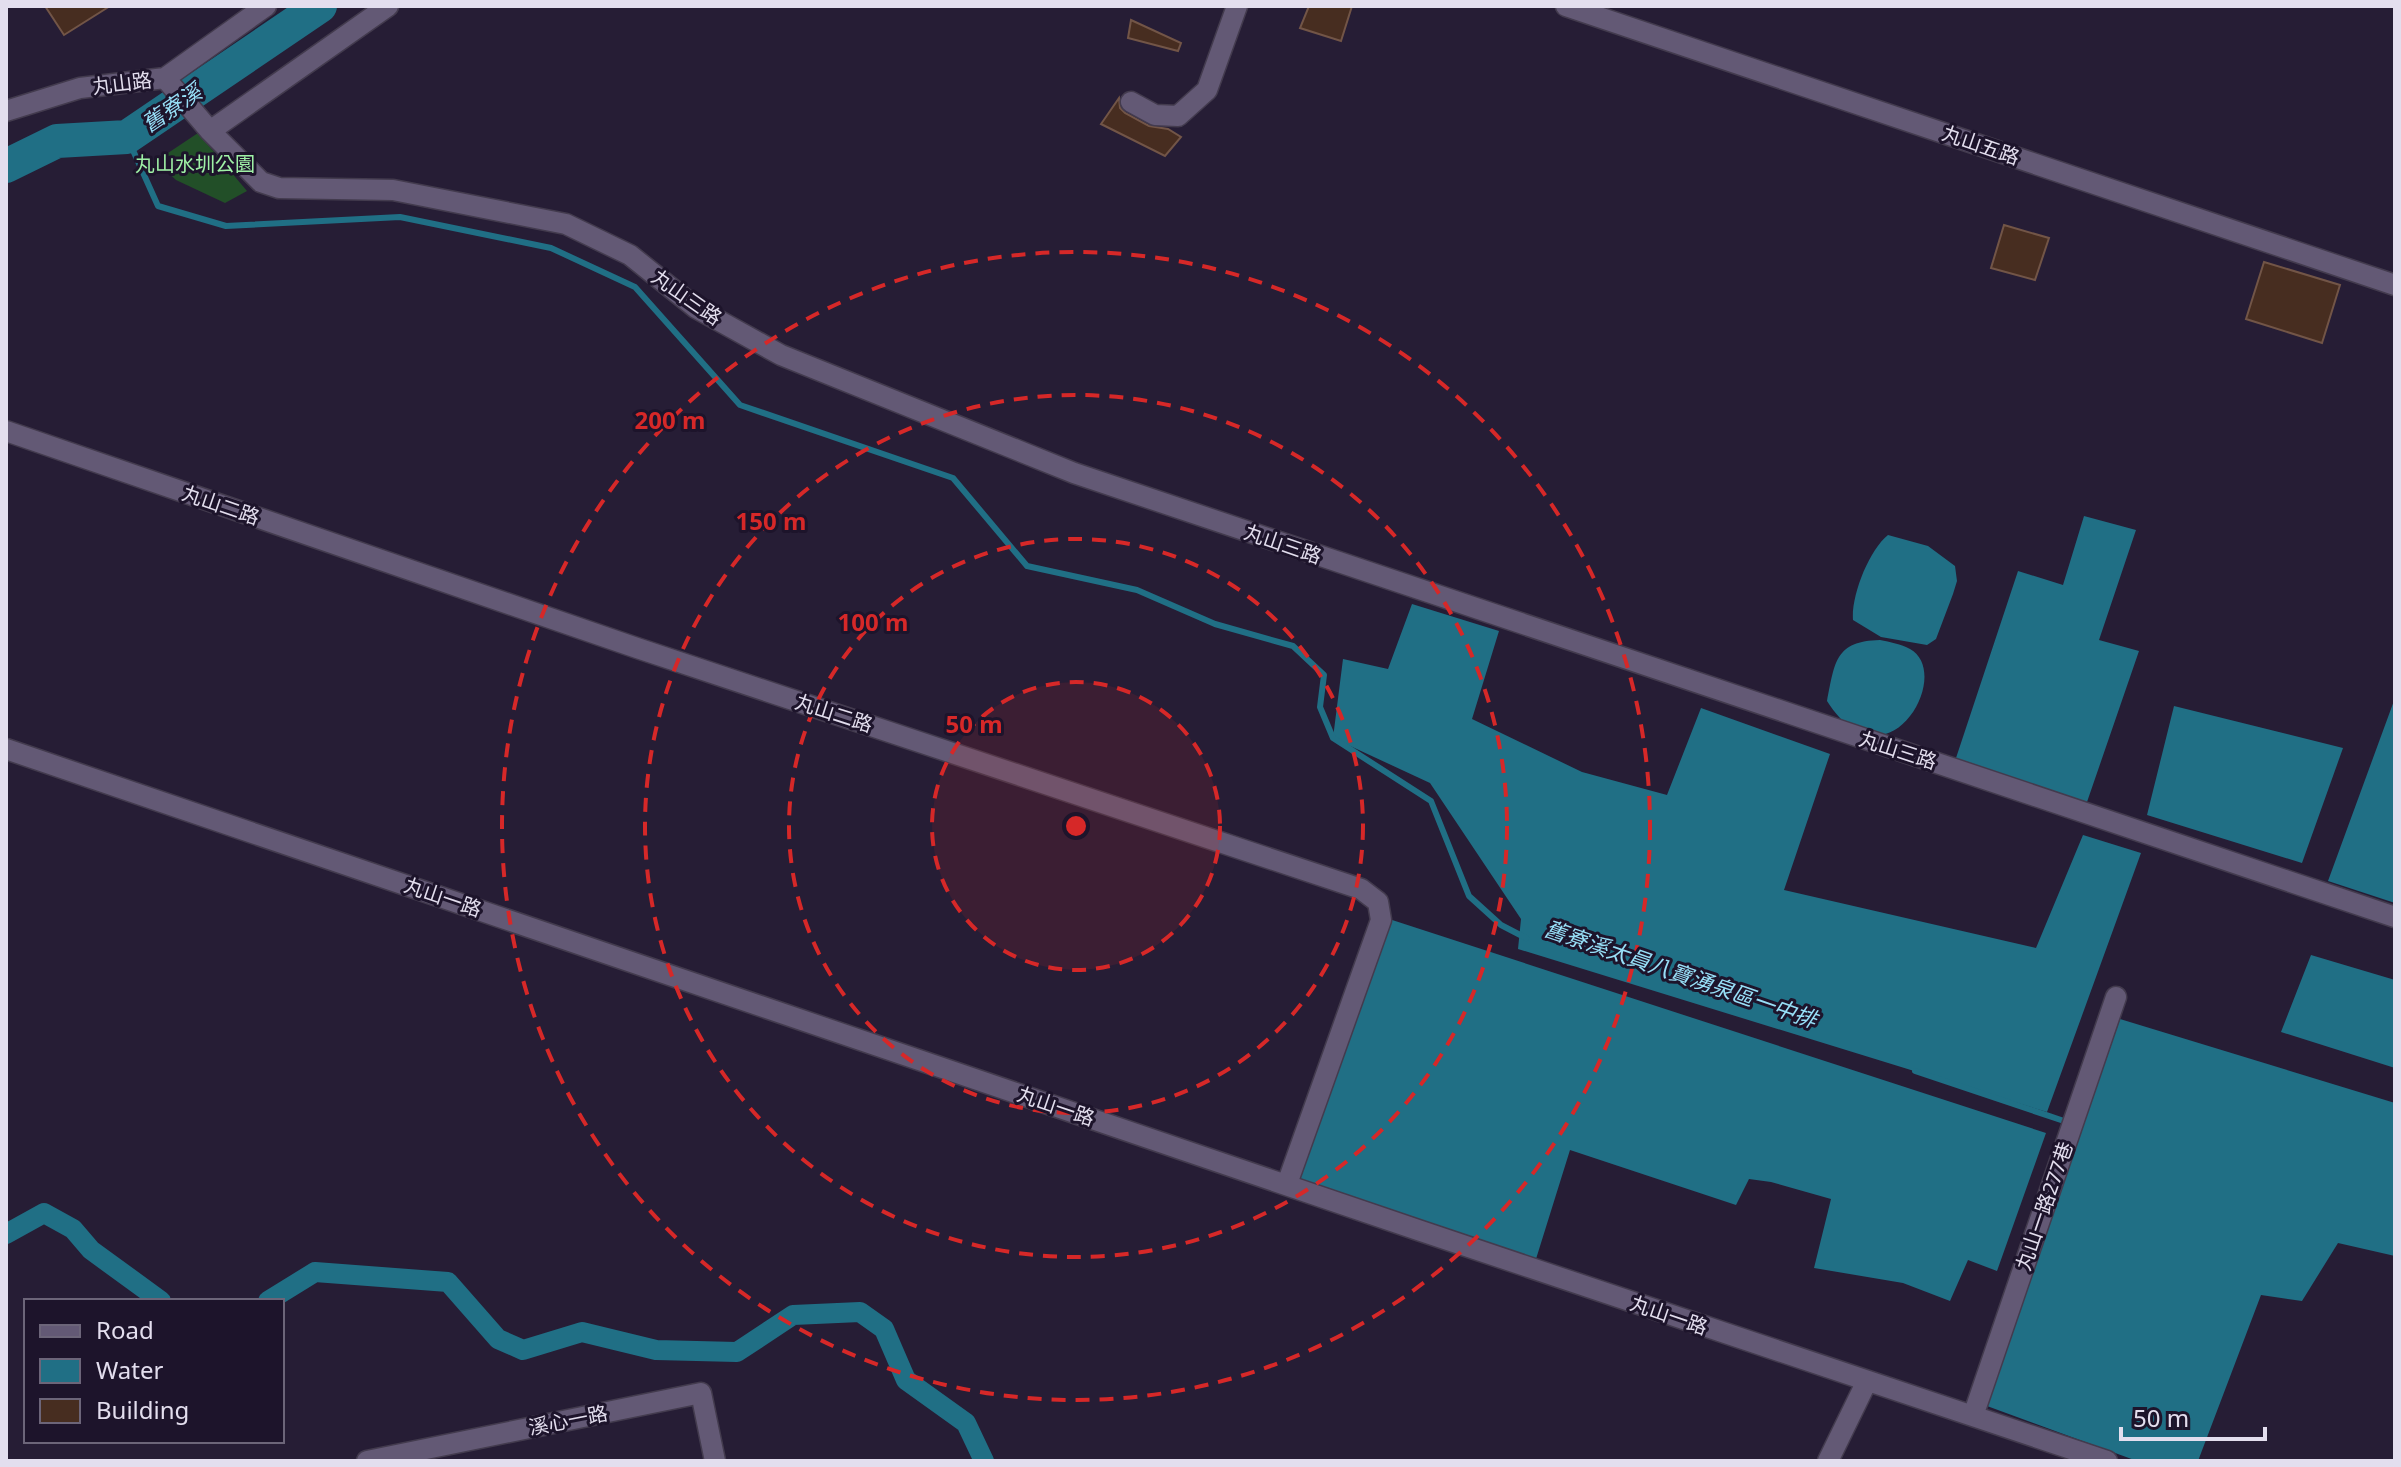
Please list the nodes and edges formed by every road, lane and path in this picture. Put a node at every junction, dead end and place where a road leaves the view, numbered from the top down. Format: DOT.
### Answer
graph roads {
  1 [pos="266,6"];
  2 [pos="388,6"];
  3 [pos="1237,6"];
  4 [pos="1566,6"];
  5 [pos="165,78"];
  6 [pos="1131,102"];
  7 [pos="6,111"];
  8 [pos="210,131"];
  9 [pos="2395,285"];
  10 [pos="6,431"];
  11 [pos="6,749"];
  12 [pos="2395,917"];
  13 [pos="2116,997"];
  14 [pos="1287,1184"];
  15 [pos="1867,1381"];
  16 [pos="1973,1416"];
  17 [pos="367,1461"];
  18 [pos="715,1461"];
  19 [pos="1828,1461"];
  20 [pos="2107,1461"];
  1 -- 5 [label="street, 丸山路"];
  2 -- 8 [label="street"];
  3 -- 6 [label="street"];
  4 -- 9 [label="street, 丸山五路"];
  5 -- 7 [label="street, 丸山路"];
  5 -- 8 [label="street, 丸山三路"];
  8 -- 12 [label="street, 丸山三路"];
  10 -- 14 [label="street, 丸山二路"];
  11 -- 14 [label="street, 丸山一路"];
  13 -- 16 [label="street, 丸山一路277巷"];
  14 -- 15 [label="street, 丸山一路"];
  15 -- 16 [label="street, 丸山一路"];
  15 -- 19 [label="street"];
  16 -- 20 [label="street, 丸山一路"];
  17 -- 18 [label="street, 溪心一路"];
}
